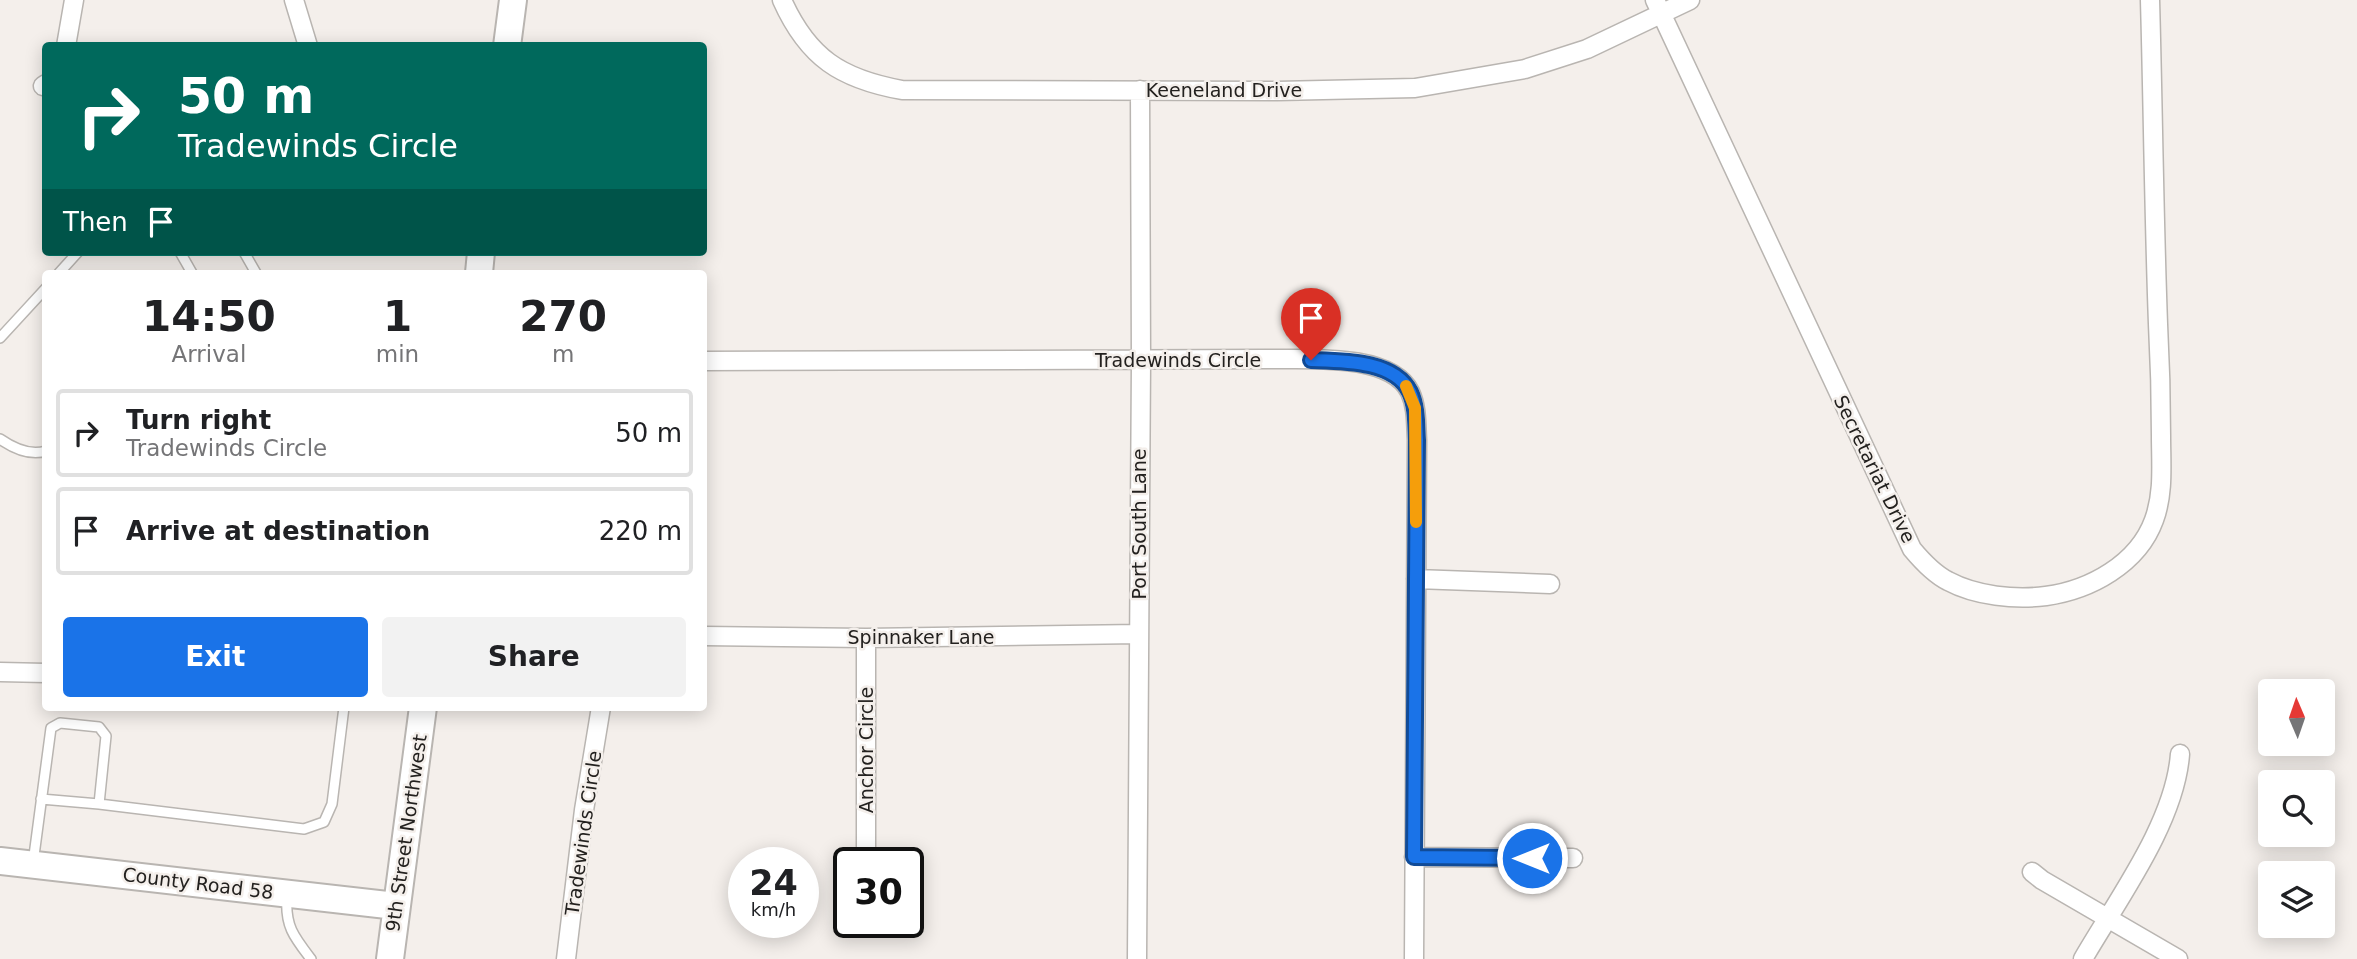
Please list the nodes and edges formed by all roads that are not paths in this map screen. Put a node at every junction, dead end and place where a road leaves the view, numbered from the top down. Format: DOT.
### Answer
graph roads {
  1 [pos="74,0"];
  2 [pos="294,0"];
  3 [pos="513,0"];
  4 [pos="782,0"];
  5 [pos="1690,0"];
  6 [pos="2150,0"];
  7 [pos="1658,6"];
  8 [pos="67,42"];
  9 [pos="307,42"];
  10 [pos="508,42"];
  11 [pos="1140,90"];
  12 [pos="74,256"];
  13 [pos="62,270"];
  14 [pos="42,292"];
  15 [pos="0,338"];
  16 [pos="707,361"];
  17 [pos="1141,361"];
  18 [pos="0,439"];
  19 [pos="42,452"];
  20 [pos="1416,579"];
  21 [pos="1550,584"];
  22 [pos="1139,634"];
  23 [pos="707,636"];
  24 [pos="866,638"];
  25 [pos="0,672"];
  26 [pos="42,673"];
  27 [pos="344,711"];
  28 [pos="422,711"];
  29 [pos="600,711"];
  30 [pos="2180,754"];
  31 [pos="41,799"];
  32 [pos="99,804"];
  33 [pos="866,847"];
  34 [pos="1414,857"];
  35 [pos="1573,858"];
  36 [pos="0,861"];
  37 [pos="33,864"];
  38 [pos="2032,872"];
  39 [pos="287,893"];
  40 [pos="396,906"];
  41 [pos="2107,918"];
  42 [pos="310,959"];
  43 [pos="390,959"];
  44 [pos="566,959"];
  45 [pos="1137,959"];
  46 [pos="1414,959"];
  47 [pos="2083,959"];
  48 [pos="2178,959"];
  1 -- 8 [label="street"];
  2 -- 9 [label="street"];
  3 -- 10 [label="street"];
  4 -- 11 [label="street, Keeneland Drive"];
  5 -- 7 [label="street, Keeneland Drive"];
  6 -- 7 [label="street, Secretariat Drive"];
  7 -- 11 [label="street, Keeneland Drive"];
  11 -- 17 [label="street, Port South Lane"];
  12 -- 13 [label="lane"];
  14 -- 15 [label="lane"];
  16 -- 17 [label="street, Tradewinds Circle"];
  17 -- 20 [label="street, Tradewinds Circle"];
  17 -- 22 [label="street, Port South Lane"];
  18 -- 19 [label="lane"];
  20 -- 21 [label="street"];
  20 -- 34 [label="street, Tradewinds Circle"];
  22 -- 24 [label="street, Spinnaker Lane"];
  22 -- 45 [label="street, Port South Lane"];
  23 -- 24 [label="street, Spinnaker Lane"];
  24 -- 33 [label="street, Anchor Circle"];
  25 -- 26 [label="street"];
  27 -- 32 [label="lane"];
  28 -- 40 [label="street, 9th Street Northwest"];
  29 -- 44 [label="street, Tradewinds Circle"];
  30 -- 41 [label="street"];
  31 -- 32 [label="lane"];
  31 -- 32 [label="lane"];
  31 -- 37 [label="lane"];
  34 -- 35 [label="street"];
  34 -- 46 [label="street, Tradewinds Circle"];
  36 -- 37 [label="street, County Road 58"];
  37 -- 39 [label="street, County Road 58"];
  38 -- 41 [label="street"];
  39 -- 40 [label="street, County Road 58"];
  39 -- 42 [label="lane"];
  40 -- 43 [label="street, 9th Street Northwest"];
  41 -- 47 [label="street"];
  41 -- 48 [label="street"];
}
